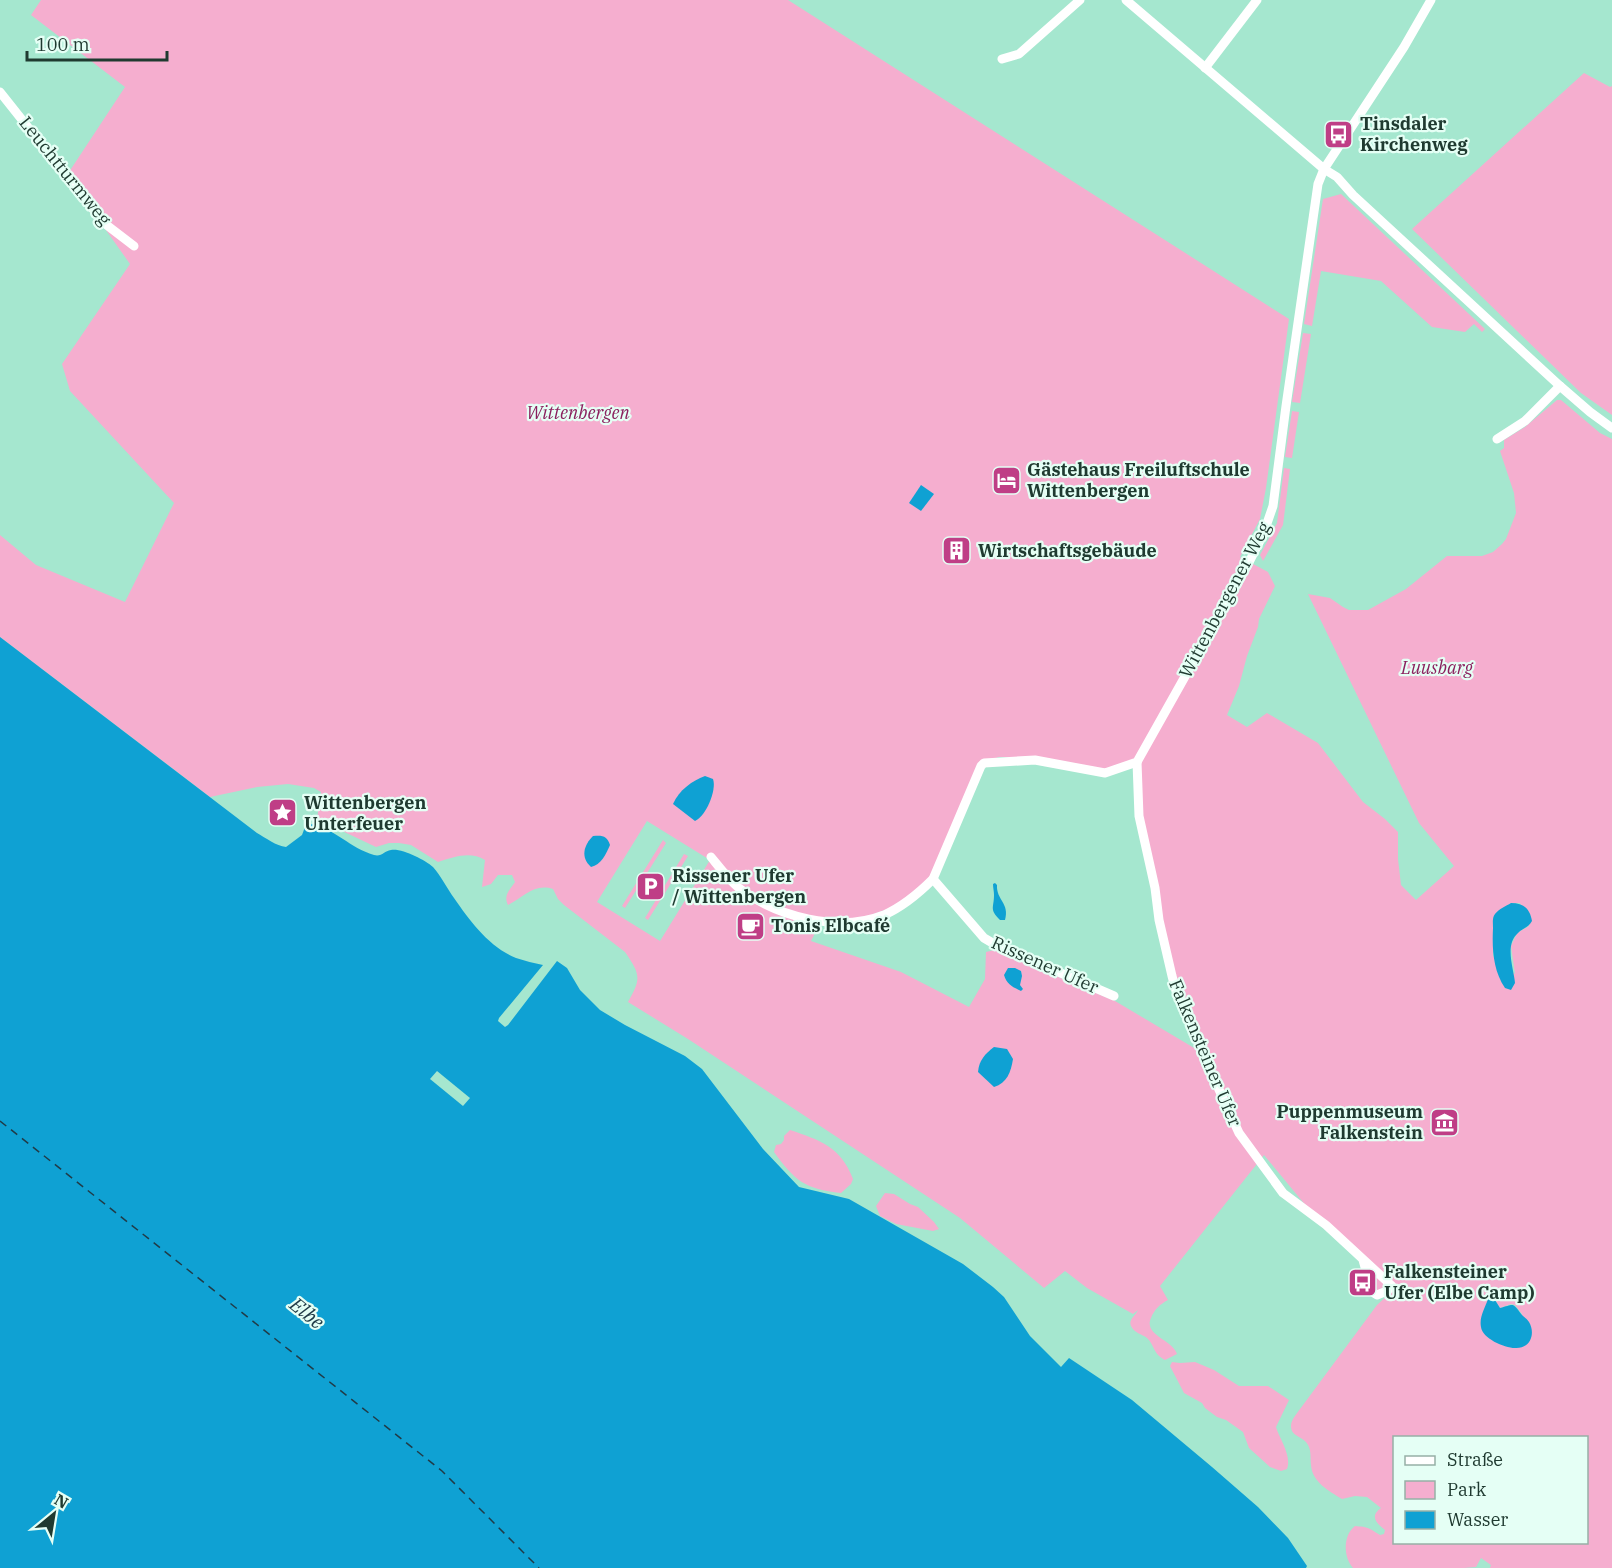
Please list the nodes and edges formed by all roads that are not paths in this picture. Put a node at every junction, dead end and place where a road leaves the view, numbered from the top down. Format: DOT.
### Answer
graph roads {
  1 [pos="1080,0"];
  2 [pos="1126,0"];
  3 [pos="1257,0"];
  4 [pos="1431,0"];
  5 [pos="1002,59"];
  6 [pos="1205,68"];
  7 [pos="0,92"];
  8 [pos="1324,169"];
  9 [pos="134,246"];
  10 [pos="1560,386"];
  11 [pos="1612,428"];
  12 [pos="1497,439"];
  13 [pos="1137,762"];
  14 [pos="711,857"];
  15 [pos="933,879"];
  16 [pos="1114,996"];
  17 [pos="1363,1260"];
  1 -- 5 [label="street"];
  2 -- 6 [label="street"];
  3 -- 6 [label="street"];
  4 -- 8 [label="street, Wittenbergener Weg"];
  6 -- 8 [label="street"];
  7 -- 9 [label="street, Leuchtturmweg"];
  8 -- 10 [label="street"];
  8 -- 13 [label="street, Wittenbergener Weg"];
  10 -- 11 [label="street"];
  10 -- 12 [label="street"];
  13 -- 15 [label="street"];
  13 -- 17 [label="street, Falkensteiner Ufer"];
  14 -- 15 [label="street"];
  15 -- 16 [label="street, Rissener Ufer"];
}
